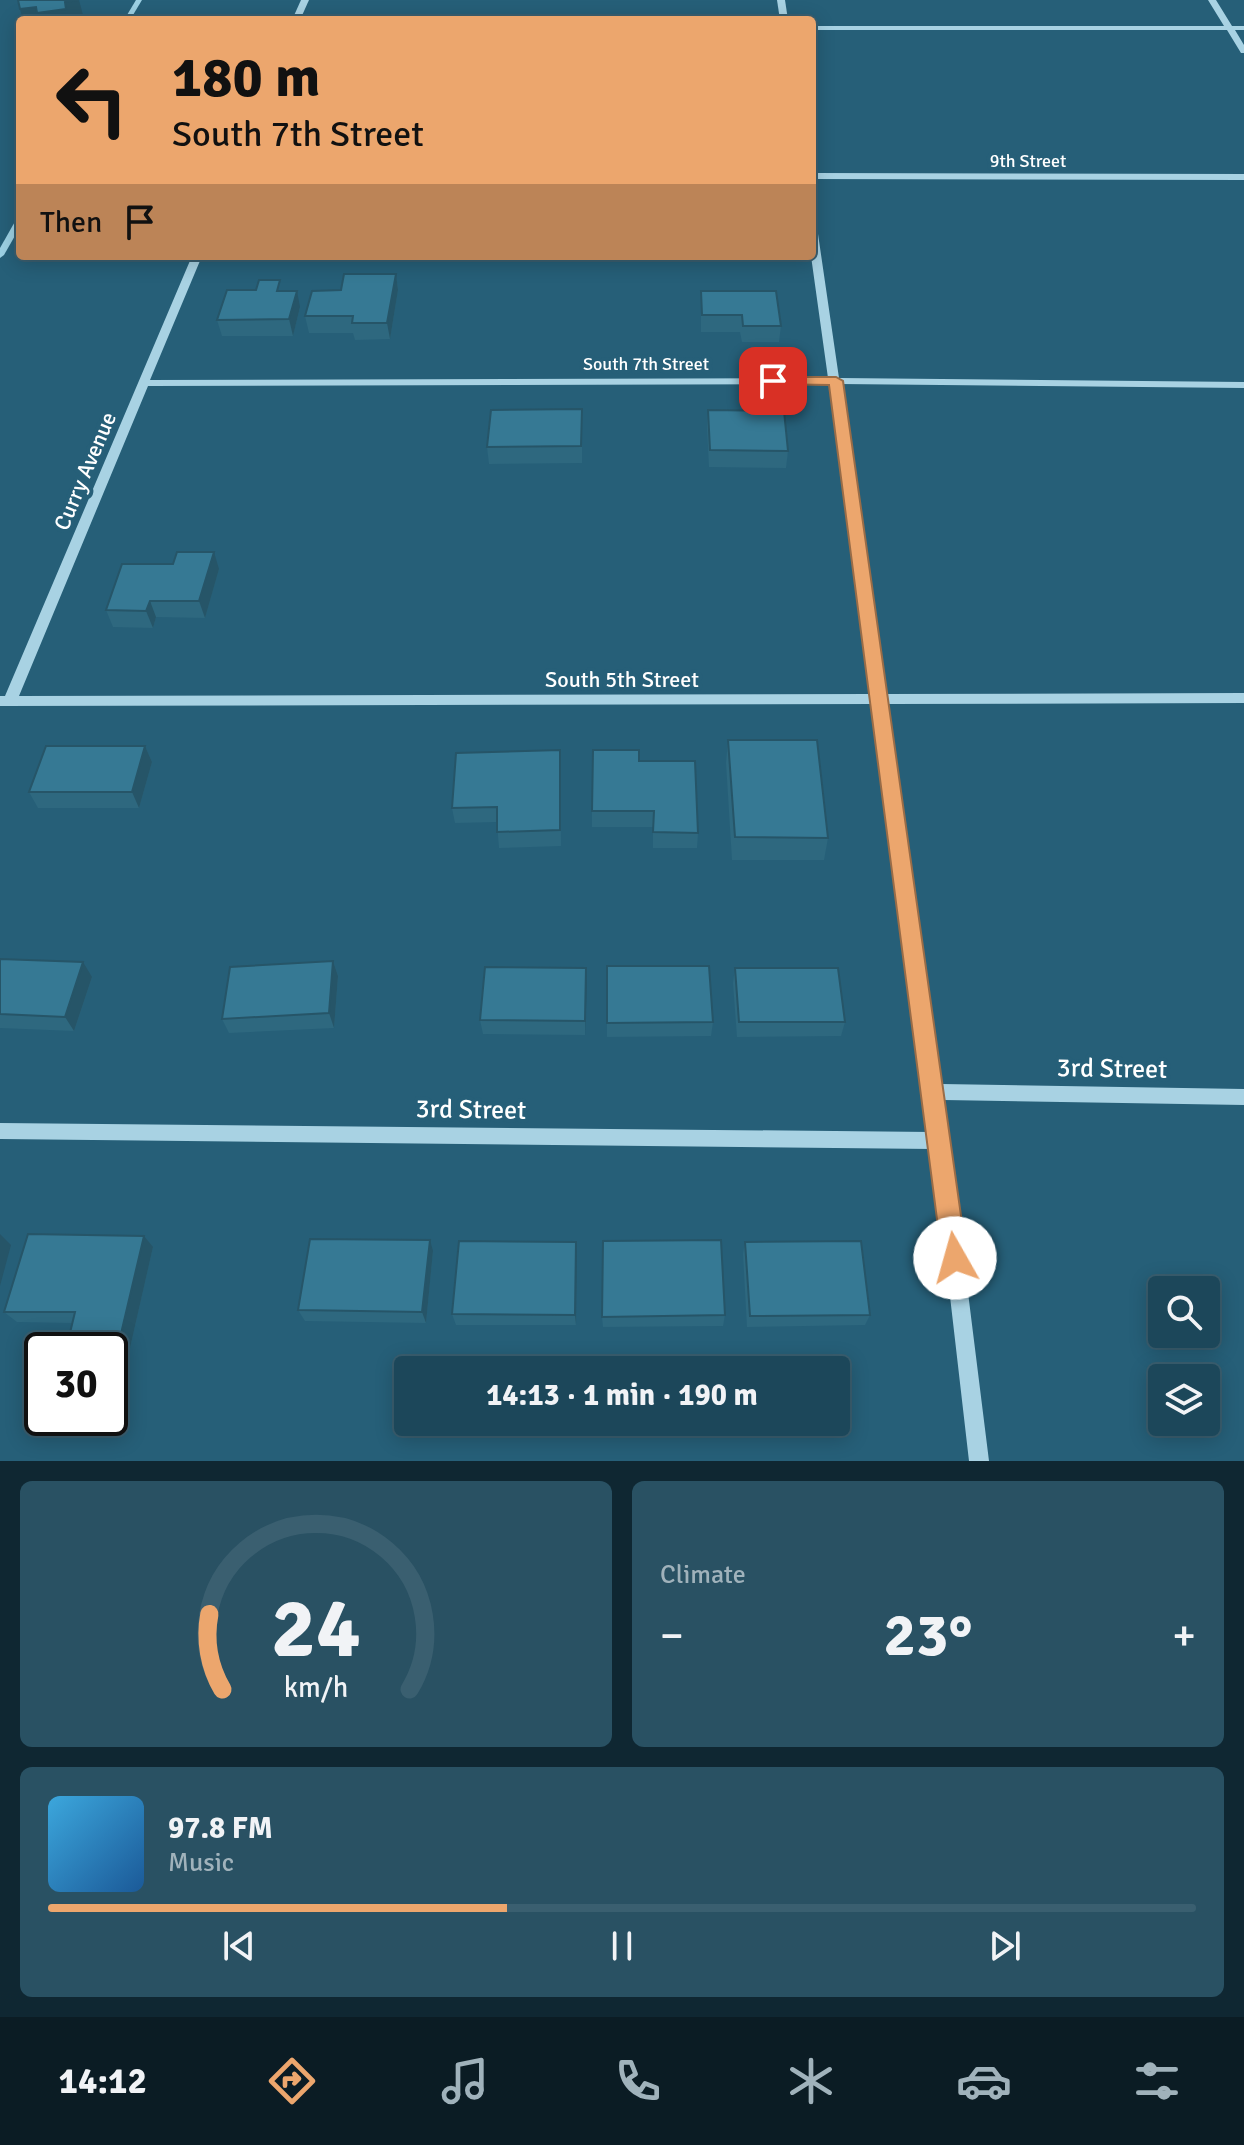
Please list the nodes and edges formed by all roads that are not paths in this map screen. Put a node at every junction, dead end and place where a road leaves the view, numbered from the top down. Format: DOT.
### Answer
graph roads {
  1 [pos="1212,0"];
  2 [pos="816,28"];
  3 [pos="1229,28"];
  4 [pos="1244,28"];
  5 [pos="1244,51"];
  6 [pos="816,176"];
  7 [pos="1244,177"];
  8 [pos="816,253"];
  9 [pos="195,260"];
  10 [pos="836,381"];
  11 [pos="144,383"];
  12 [pos="1244,385"];
  13 [pos="1244,698"];
  14 [pos="877,700"];
  15 [pos="5,701"];
  16 [pos="931,1092"];
  17 [pos="1244,1097"];
  18 [pos="0,1131"];
  19 [pos="941,1141"];
  20 [pos="979,1461"];
  1 -- 3 [label="street"];
  2 -- 3 [label="street"];
  3 -- 4 [label="street"];
  3 -- 5 [label="street"];
  6 -- 7 [label="street, 9th Street"];
  8 -- 10 [label="street"];
  9 -- 11 [label="street, Curry Avenue"];
  10 -- 11 [label="street, South 7th Street"];
  10 -- 12 [label="street, South 7th Street"];
  10 -- 14 [label="street"];
  11 -- 15 [label="street, Curry Avenue"];
  13 -- 14 [label="street, South 5th Street"];
  14 -- 15 [label="street, South 5th Street"];
  14 -- 16 [label="street"];
  16 -- 17 [label="street, 3rd Street"];
  16 -- 19 [label="street"];
  18 -- 19 [label="street, 3rd Street"];
  19 -- 20 [label="street"];
}
